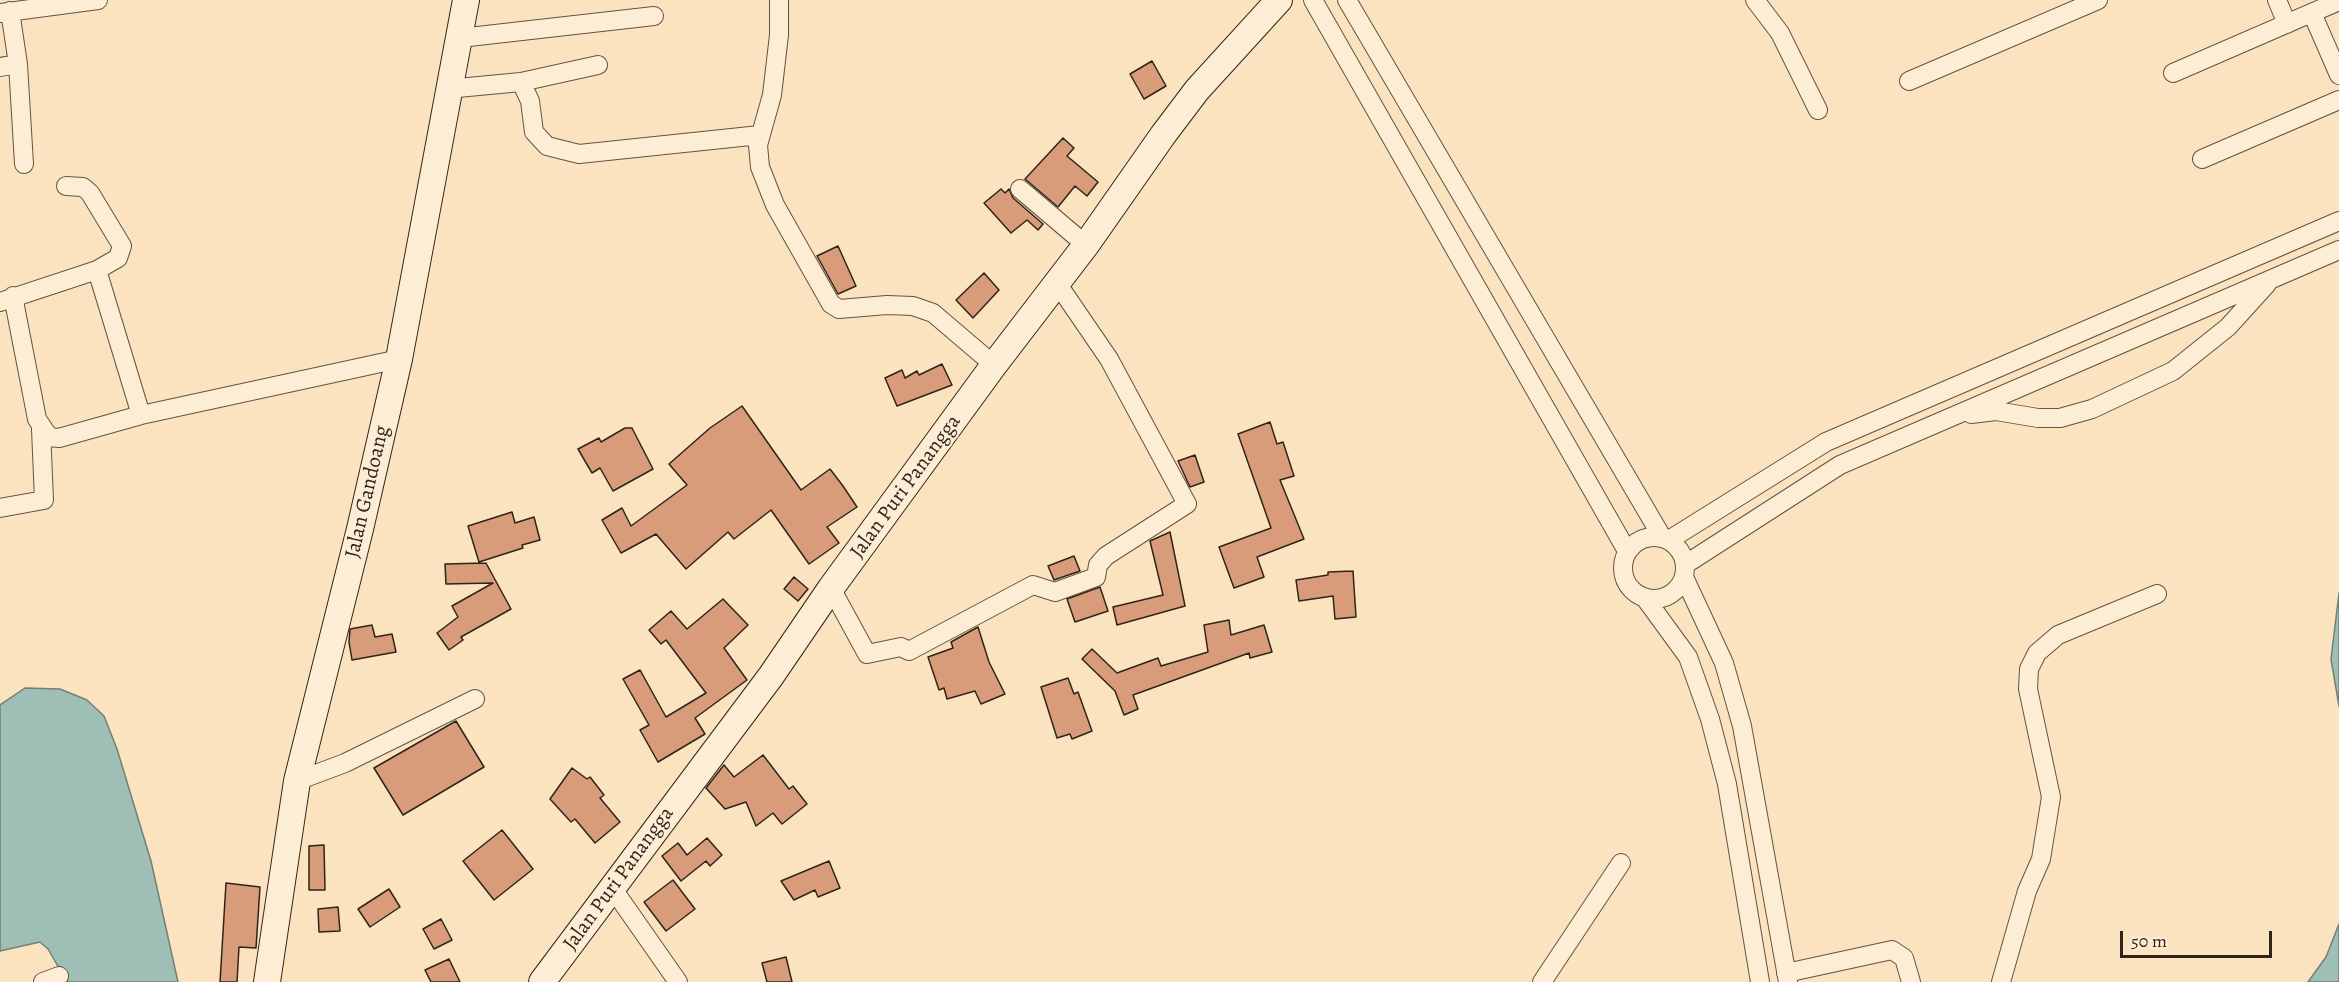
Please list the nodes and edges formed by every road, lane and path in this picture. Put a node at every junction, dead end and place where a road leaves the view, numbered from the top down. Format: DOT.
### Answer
graph roads {
  1 [pos="98,0"];
  2 [pos="466,0"];
  3 [pos="779,0"];
  4 [pos="1279,0"];
  5 [pos="1313,0"];
  6 [pos="1347,0"];
  7 [pos="1755,0"];
  8 [pos="2098,0"];
  9 [pos="2277,0"];
  10 [pos="2337,1"];
  11 [pos="5,12"];
  12 [pos="2312,13"];
  13 [pos="654,16"];
  14 [pos="2287,24"];
  15 [pos="459,38"];
  16 [pos="9,65"];
  17 [pos="598,65"];
  18 [pos="2173,73"];
  19 [pos="2339,75"];
  20 [pos="1909,81"];
  21 [pos="521,82"];
  22 [pos="447,89"];
  23 [pos="2339,100"];
  24 [pos="1818,110"];
  25 [pos="760,135"];
  26 [pos="2202,159"];
  27 [pos="24,164"];
  28 [pos="66,186"];
  29 [pos="1020,189"];
  30 [pos="2339,221"];
  31 [pos="1086,245"];
  32 [pos="2339,250"];
  33 [pos="97,270"];
  34 [pos="2272,279"];
  35 [pos="1057,283"];
  36 [pos="6,299"];
  37 [pos="399,359"];
  38 [pos="994,365"];
  39 [pos="1943,391"];
  40 [pos="1954,415"];
  41 [pos="141,416"];
  42 [pos="41,429"];
  43 [pos="0,508"];
  44 [pos="1665,538"];
  45 [pos="1627,551"];
  46 [pos="1685,571"];
  47 [pos="831,588"];
  48 [pos="2157,594"];
  49 [pos="1645,598"];
  50 [pos="475,699"];
  51 [pos="297,781"];
  52 [pos="1622,863"];
  53 [pos="613,889"];
  54 [pos="1787,978"];
  55 [pos="267,982"];
  56 [pos="542,982"];
  57 [pos="678,982"];
  58 [pos="1542,982"];
  59 [pos="1760,982"];
  60 [pos="1911,982"];
  61 [pos="2001,982"];
  1 -- 11 [label="street"];
  2 -- 15 [label="street, Jalan Gandoang"];
  3 -- 25 [label="street"];
  4 -- 31 [label="street, Jalan Puri Panangga"];
  5 -- 45 [label="street"];
  6 -- 44 [label="street"];
  7 -- 24 [label="street"];
  8 -- 20 [label="street"];
  9 -- 14 [label="street"];
  10 -- 12 [label="street"];
  11 -- 16 [label="street"];
  12 -- 14 [label="street"];
  12 -- 19 [label="street"];
  13 -- 15 [label="street"];
  14 -- 18 [label="street"];
  15 -- 22 [label="street, Jalan Gandoang"];
  16 -- 27 [label="street"];
  17 -- 21 [label="street"];
  21 -- 22 [label="street"];
  21 -- 25 [label="street"];
  22 -- 37 [label="street, Jalan Gandoang"];
  23 -- 26 [label="street"];
  25 -- 38 [label="street"];
  28 -- 33 [label="street"];
  29 -- 31 [label="street"];
  30 -- 39 [label="street"];
  31 -- 35 [label="street, Jalan Puri Panangga"];
  32 -- 34 [label="street"];
  33 -- 36 [label="street"];
  33 -- 41 [label="street"];
  34 -- 40 [label="street"];
  34 -- 40 [label="street"];
  35 -- 38 [label="street, Jalan Puri Panangga"];
  35 -- 47 [label="street"];
  36 -- 42 [label="street"];
  37 -- 41 [label="street"];
  37 -- 51 [label="street, Jalan Gandoang"];
  38 -- 47 [label="street, Jalan Puri Panangga"];
  39 -- 40 [label="street"];
  39 -- 44 [label="street"];
  40 -- 46 [label="street"];
  41 -- 42 [label="street"];
  42 -- 43 [label="street"];
  44 -- 45 [label="street"];
  44 -- 46 [label="street"];
  45 -- 49 [label="street"];
  46 -- 49 [label="street"];
  46 -- 54 [label="street"];
  47 -- 53 [label="street, Jalan Puri Panangga"];
  48 -- 61 [label="street"];
  49 -- 59 [label="street"];
  50 -- 51 [label="street"];
  51 -- 55 [label="street, Jalan Gandoang"];
  52 -- 58 [label="street"];
  53 -- 56 [label="street, Jalan Puri Panangga"];
  53 -- 57 [label="street"];
  54 -- 60 [label="street"];
}
